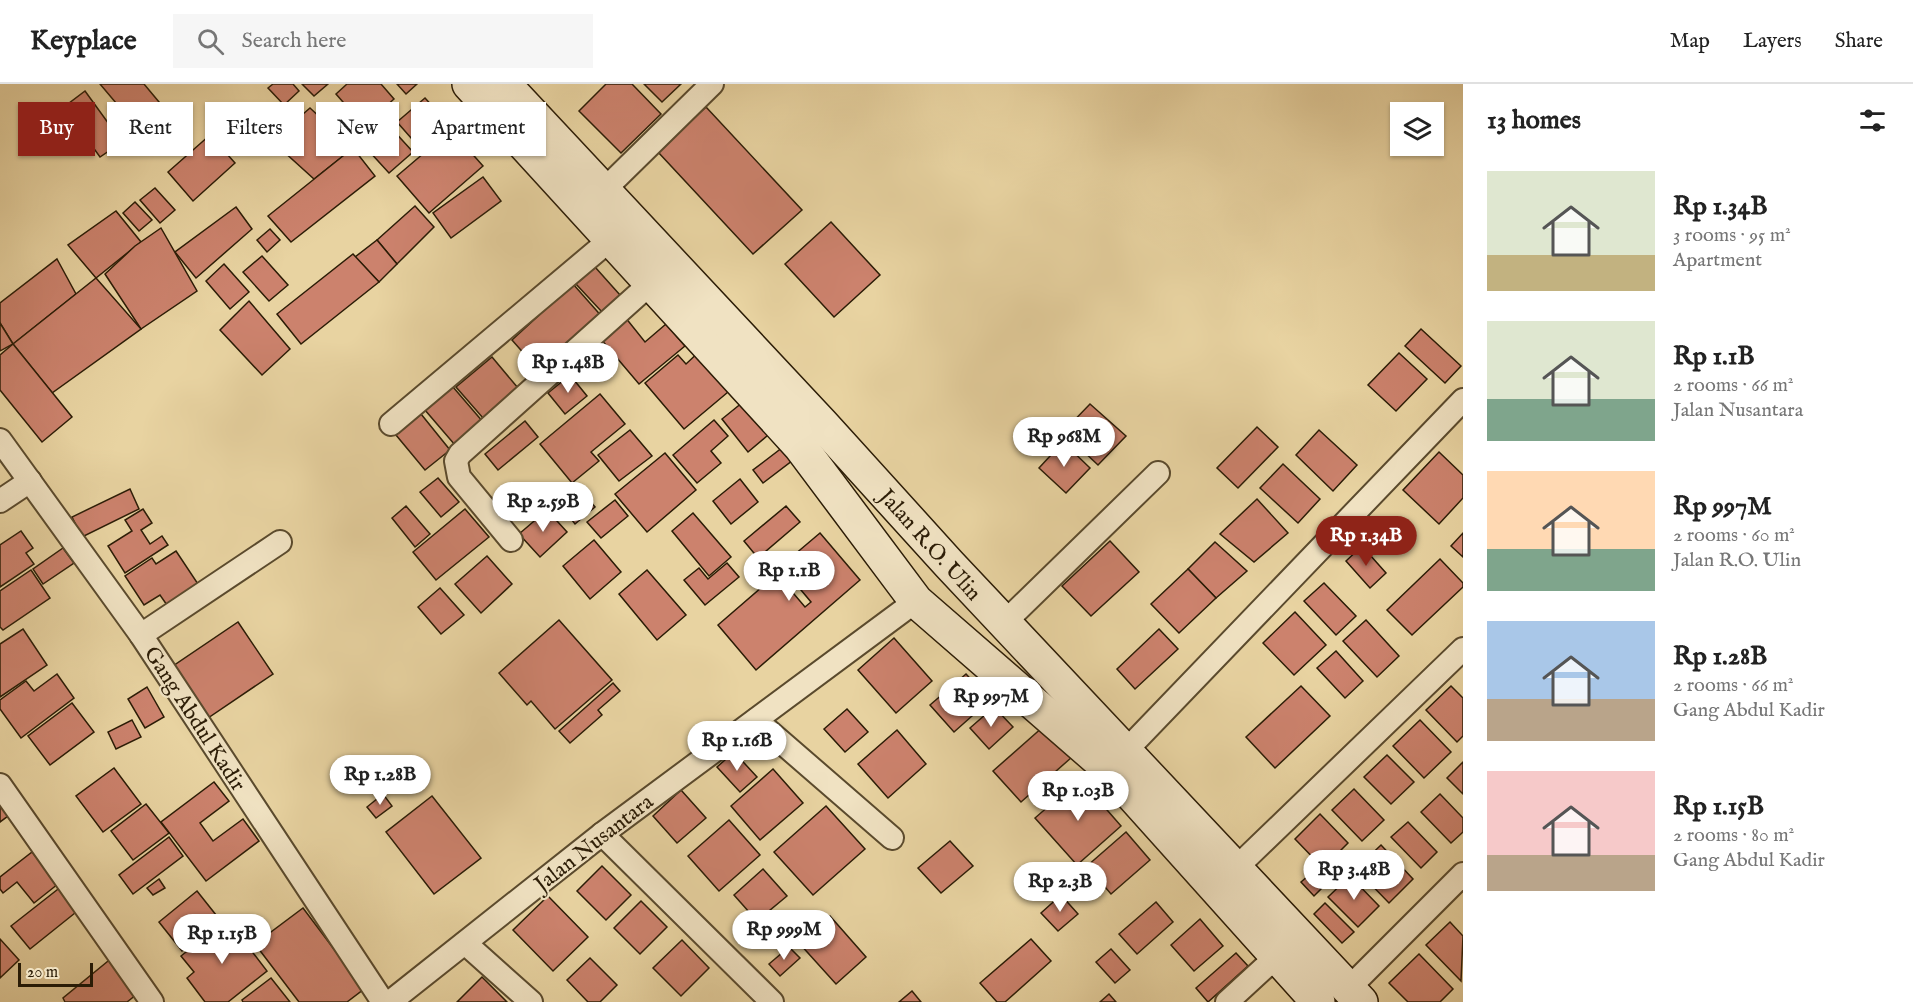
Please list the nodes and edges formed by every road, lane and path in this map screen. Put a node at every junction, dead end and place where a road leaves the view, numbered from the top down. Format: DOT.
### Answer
graph roads {
  1 [pos="469,84"];
  2 [pos="504,84"];
  3 [pos="712,84"];
  4 [pos="603,191"];
  5 [pos="611,239"];
  6 [pos="651,283"];
  7 [pos="778,400"];
  8 [pos="1463,400"];
  9 [pos="391,424"];
  10 [pos="811,435"];
  11 [pos="0,440"];
  12 [pos="1158,473"];
  13 [pos="30,481"];
  14 [pos="0,501"];
  15 [pos="511,540"];
  16 [pos="280,542"];
  17 [pos="916,601"];
  18 [pos="1004,623"];
  19 [pos="141,635"];
  20 [pos="1463,649"];
  21 [pos="756,720"];
  22 [pos="1117,760"];
  23 [pos="0,786"];
  24 [pos="602,834"];
  25 [pos="892,838"];
  26 [pos="1236,868"];
  27 [pos="1463,874"];
  28 [pos="465,942"];
  29 [pos="1276,957"];
  30 [pos="1355,995"];
  31 [pos="152,1002"];
  32 [pos="383,1002"];
  33 [pos="390,1002"];
  34 [pos="531,1002"];
  35 [pos="772,1002"];
  36 [pos="1227,1002"];
  37 [pos="1318,1002"];
  1 -- 5 [label="main road, Jalan R.O. Ulin"];
  2 -- 4 [label="main road, Jalan R.O. Ulin"];
  3 -- 4 [label="street"];
  4 -- 7 [label="main road, Jalan R.O. Ulin"];
  5 -- 6 [label="main road, Jalan R.O. Ulin"];
  5 -- 9 [label="street"];
  6 -- 7 [label="main road, Jalan R.O. Ulin"];
  6 -- 15 [label="street"];
  7 -- 10 [label="main road, Jalan R.O. Ulin"];
  8 -- 22 [label="street"];
  10 -- 17 [label="main road, Jalan R.O. Ulin"];
  10 -- 18 [label="main road, Jalan R.O. Ulin"];
  11 -- 13 [label="street, Gang Abdul Kadir"];
  12 -- 18 [label="street"];
  13 -- 14 [label="street"];
  13 -- 19 [label="street, Gang Abdul Kadir"];
  16 -- 19 [label="street"];
  17 -- 21 [label="street, Jalan Nusantara"];
  17 -- 22 [label="main road, Jalan R.O. Ulin"];
  18 -- 22 [label="main road, Jalan R.O. Ulin"];
  19 -- 32 [label="street, Gang Abdul Kadir"];
  20 -- 26 [label="street"];
  21 -- 24 [label="street, Jalan Nusantara"];
  21 -- 25 [label="street"];
  22 -- 26 [label="main road, Jalan R.O. Ulin"];
  22 -- 29 [label="main road, Jalan R.O. Ulin"];
  23 -- 31 [label="street"];
  24 -- 28 [label="street, Jalan Nusantara"];
  24 -- 35 [label="street"];
  26 -- 30 [label="main road, Jalan R.O. Ulin"];
  27 -- 30 [label="street"];
  28 -- 33 [label="street, Jalan Nusantara"];
  28 -- 34 [label="street"];
  29 -- 36 [label="street"];
  29 -- 37 [label="main road, Jalan R.O. Ulin"];
}
